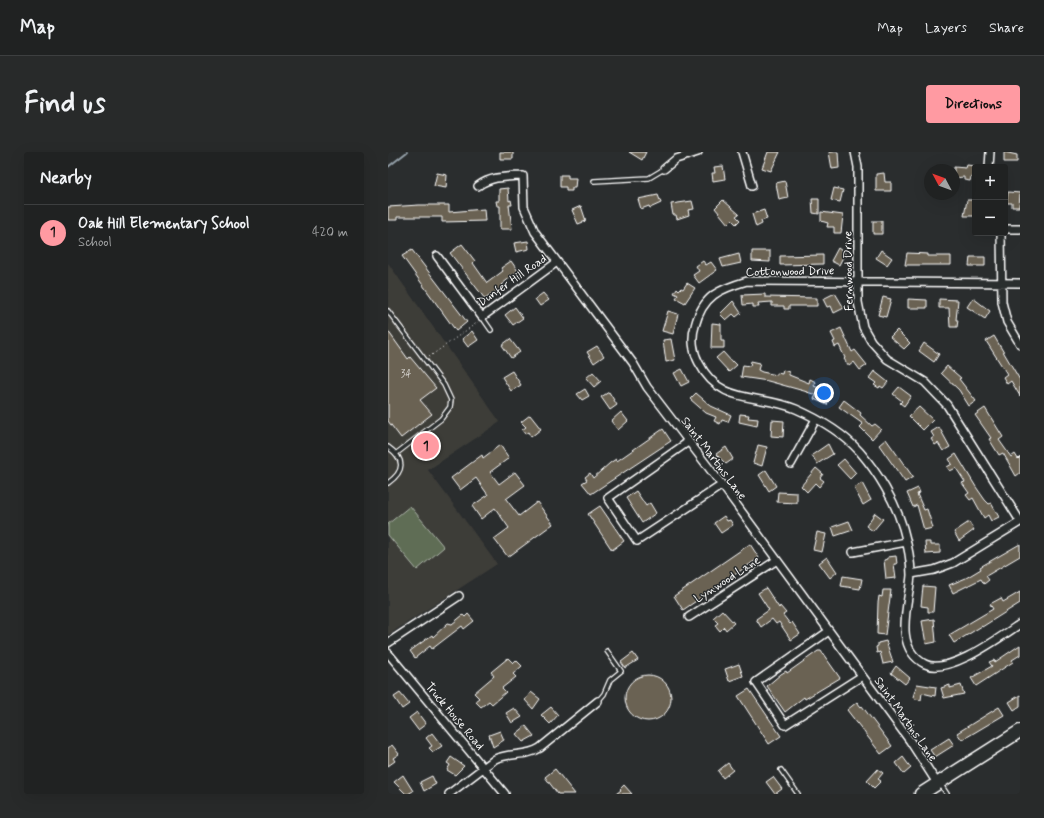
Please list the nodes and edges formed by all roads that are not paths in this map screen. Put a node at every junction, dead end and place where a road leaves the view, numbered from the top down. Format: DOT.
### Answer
graph roads {
  1 [pos="698,152"];
  2 [pos="742,152"];
  3 [pos="855,152"];
  4 [pos="990,152"];
  5 [pos="989,164"];
  6 [pos="664,169"];
  7 [pos="594,181"];
  8 [pos="478,186"];
  9 [pos="752,186"];
  10 [pos="1008,229"];
  11 [pos="1020,229"];
  12 [pos="1002,236"];
  13 [pos="437,256"];
  14 [pos="557,262"];
  15 [pos="858,281"];
  16 [pos="1002,283"];
  17 [pos="1020,283"];
  18 [pos="388,311"];
  19 [pos="482,318"];
  20 [pos="491,330"];
  21 [pos="1020,344"];
  22 [pos="816,419"];
  23 [pos="688,442"];
  24 [pos="388,447"];
  25 [pos="397,453"];
  26 [pos="791,464"];
  27 [pos="388,483"];
  28 [pos="722,485"];
  29 [pos="1020,521"];
  30 [pos="906,542"];
  31 [pos="853,552"];
  32 [pos="777,560"];
  33 [pos="911,574"];
  34 [pos="459,596"];
  35 [pos="689,617"];
  36 [pos="1020,624"];
  37 [pos="829,632"];
  38 [pos="388,643"];
  39 [pos="388,652"];
  40 [pos="607,652"];
  41 [pos="862,676"];
  42 [pos="598,702"];
  43 [pos="1020,730"];
  44 [pos="483,767"];
  45 [pos="780,770"];
  46 [pos="938,782"];
  47 [pos="449,794"];
  48 [pos="505,794"];
  49 [pos="798,794"];
  50 [pos="921,794"];
  51 [pos="946,794"];
  1 -- 6 [label="street"];
  2 -- 9 [label="street"];
  3 -- 15 [label="street, Fernwood Drive"];
  4 -- 5 [label="street"];
  6 -- 7 [label="lane"];
  8 -- 14 [label="street, Saint Martins Lane"];
  10 -- 11 [label="street"];
  12 -- 16 [label="street"];
  13 -- 19 [label="street, Dunfer Hill Road"];
  14 -- 19 [label="street, Dunfer Hill Road"];
  14 -- 23 [label="street, Saint Martins Lane"];
  15 -- 16 [label="street, Cottonwood Drive"];
  15 -- 22 [label="street, Cottonwood Drive"];
  15 -- 29 [label="street, Fernwood Drive"];
  16 -- 17 [label="street, Cottonwood Drive"];
  16 -- 21 [label="street"];
  18 -- 25 [label="lane"];
  19 -- 20 [label="lane"];
  22 -- 26 [label="street"];
  22 -- 30 [label="street, Cottonwood Drive"];
  23 -- 28 [label="street, Saint Martins Lane"];
  23 -- 28 [label="street"];
  24 -- 25 [label="lane"];
  25 -- 27 [label="lane"];
  28 -- 32 [label="street, Saint Martins Lane"];
  29 -- 33 [label="street"];
  30 -- 31 [label="street"];
  30 -- 33 [label="street, Cottonwood Drive"];
  32 -- 35 [label="street, Lynwood Lane"];
  32 -- 37 [label="street, Saint Martins Lane"];
  33 -- 36 [label="street, Cottonwood Drive"];
  34 -- 38 [label="street"];
  37 -- 41 [label="street, Saint Martins Lane"];
  37 -- 41 [label="street"];
  39 -- 44 [label="street, Truck House Road"];
  40 -- 42 [label="lane"];
  41 -- 46 [label="street, Saint Martins Lane"];
  42 -- 44 [label="street"];
  43 -- 46 [label="main road"];
  44 -- 47 [label="street"];
  44 -- 48 [label="street, Truck House Road"];
  45 -- 49 [label="lane"];
  46 -- 50 [label="main road"];
  46 -- 51 [label="lane"];
}
